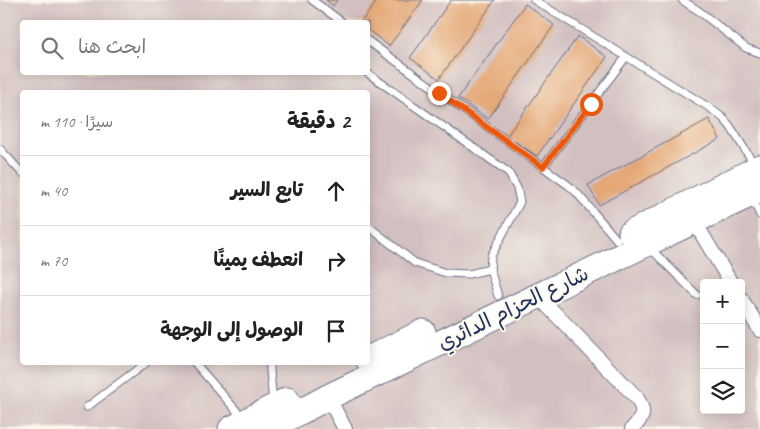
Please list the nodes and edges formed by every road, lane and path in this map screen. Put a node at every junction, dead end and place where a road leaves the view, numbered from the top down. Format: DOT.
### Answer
graph roads {
  1 [pos="312,0"];
  2 [pos="534,0"];
  3 [pos="682,0"];
  4 [pos="339,20"];
  5 [pos="370,42"];
  6 [pos="760,53"];
  7 [pos="626,57"];
  8 [pos="370,75"];
  9 [pos="0,149"];
  10 [pos="543,167"];
  11 [pos="20,171"];
  12 [pos="758,187"];
  13 [pos="694,221"];
  14 [pos="370,228"];
  15 [pos="616,240"];
  16 [pos="646,244"];
  17 [pos="490,269"];
  18 [pos="729,279"];
  19 [pos="697,295"];
  20 [pos="498,296"];
  21 [pos="538,296"];
  22 [pos="745,306"];
  23 [pos="760,330"];
  24 [pos="370,356"];
  25 [pos="143,365"];
  26 [pos="197,365"];
  27 [pos="270,365"];
  28 [pos="354,365"];
  29 [pos="328,398"];
  30 [pos="87,407"];
  31 [pos="255,422"];
  32 [pos="345,429"];
  33 [pos="632,429"];
  1 -- 4 [label="lane"];
  2 -- 7 [label="lane"];
  3 -- 6 [label="lane"];
  5 -- 10 [label="lane"];
  7 -- 10 [label="lane"];
  7 -- 12 [label="lane"];
  8 -- 17 [label="lane"];
  9 -- 11 [label="lane"];
  10 -- 15 [label="lane"];
  12 -- 13 [label="highway, شارع الحزام الدائري"];
  12 -- 15 [label="highway, شارع الحزام الدائري"];
  13 -- 16 [label="highway, شارع الحزام الدائري"];
  13 -- 18 [label="street"];
  14 -- 17 [label="lane"];
  15 -- 20 [label="highway, شارع الحزام الدائري"];
  16 -- 19 [label="lane"];
  16 -- 21 [label="highway, شارع الحزام الدائري"];
  17 -- 20 [label="lane"];
  20 -- 24 [label="highway, شارع الحزام الدائري"];
  21 -- 29 [label="highway, شارع الحزام الدائري"];
  21 -- 33 [label="street"];
  22 -- 23 [label="street"];
  25 -- 30 [label="lane"];
  26 -- 31 [label="lane"];
  27 -- 31 [label="lane"];
  28 -- 31 [label="highway, شارع الحزام الدائري"];
  29 -- 31 [label="highway, شارع الحزام الدائري"];
  29 -- 32 [label="street"];
}
